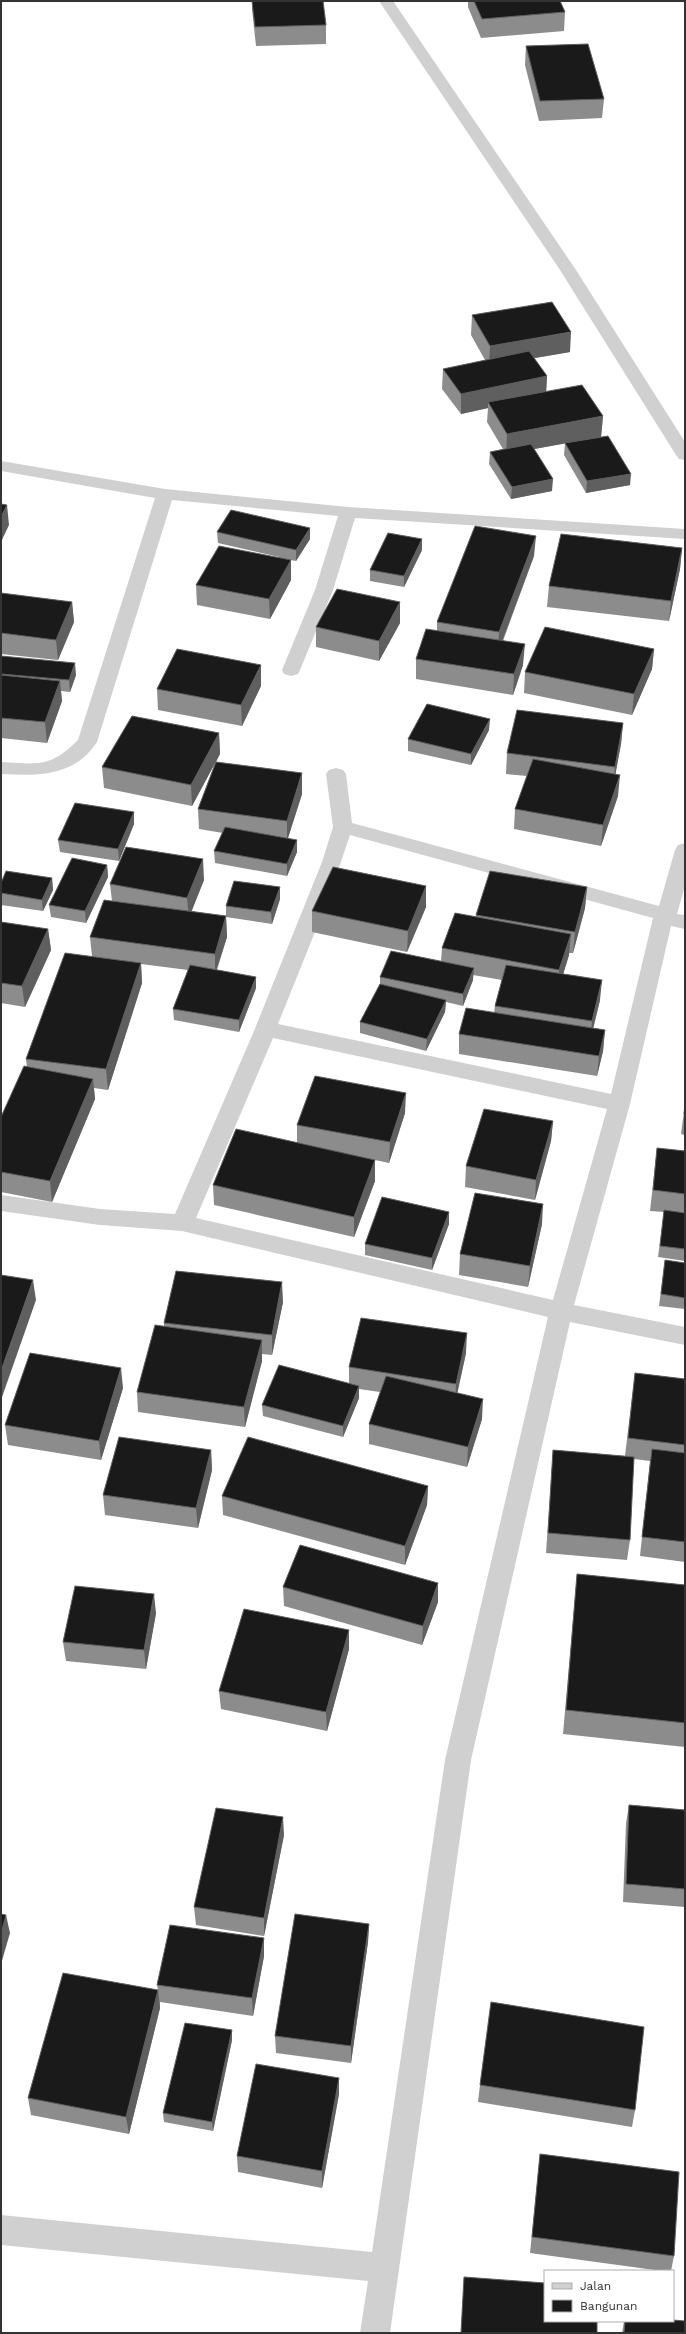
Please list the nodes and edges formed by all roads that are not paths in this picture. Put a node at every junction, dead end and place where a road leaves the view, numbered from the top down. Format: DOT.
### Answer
graph roads {
  1 [pos="386,1"];
  2 [pos="685,455"];
  3 [pos="1,466"];
  4 [pos="165,494"];
  5 [pos="348,512"];
  6 [pos="685,534"];
  7 [pos="290,670"];
  8 [pos="1,768"];
  9 [pos="336,774"];
  10 [pos="343,827"];
  11 [pos="685,850"];
  12 [pos="672,919"];
  13 [pos="266,1029"];
  14 [pos="619,1104"];
  15 [pos="1,1203"];
  16 [pos="182,1224"];
  17 [pos="561,1311"];
  18 [pos="685,1336"];
  19 [pos="1,2230"];
  20 [pos="385,2268"];
  21 [pos="375,2333"];
  1 -- 2 [label="street"];
  3 -- 4 [label="street"];
  4 -- 5 [label="street"];
  4 -- 8 [label="street"];
  5 -- 6 [label="street"];
  5 -- 7 [label="street"];
  9 -- 10 [label="street"];
  10 -- 12 [label="street"];
  10 -- 13 [label="street"];
  11 -- 12 [label="street"];
  12 -- 14 [label="street"];
  13 -- 14 [label="street"];
  13 -- 16 [label="street"];
  14 -- 17 [label="street"];
  15 -- 16 [label="street"];
  16 -- 17 [label="street"];
  17 -- 18 [label="street"];
  17 -- 20 [label="street"];
  19 -- 20 [label="street"];
  20 -- 21 [label="street"];
}
